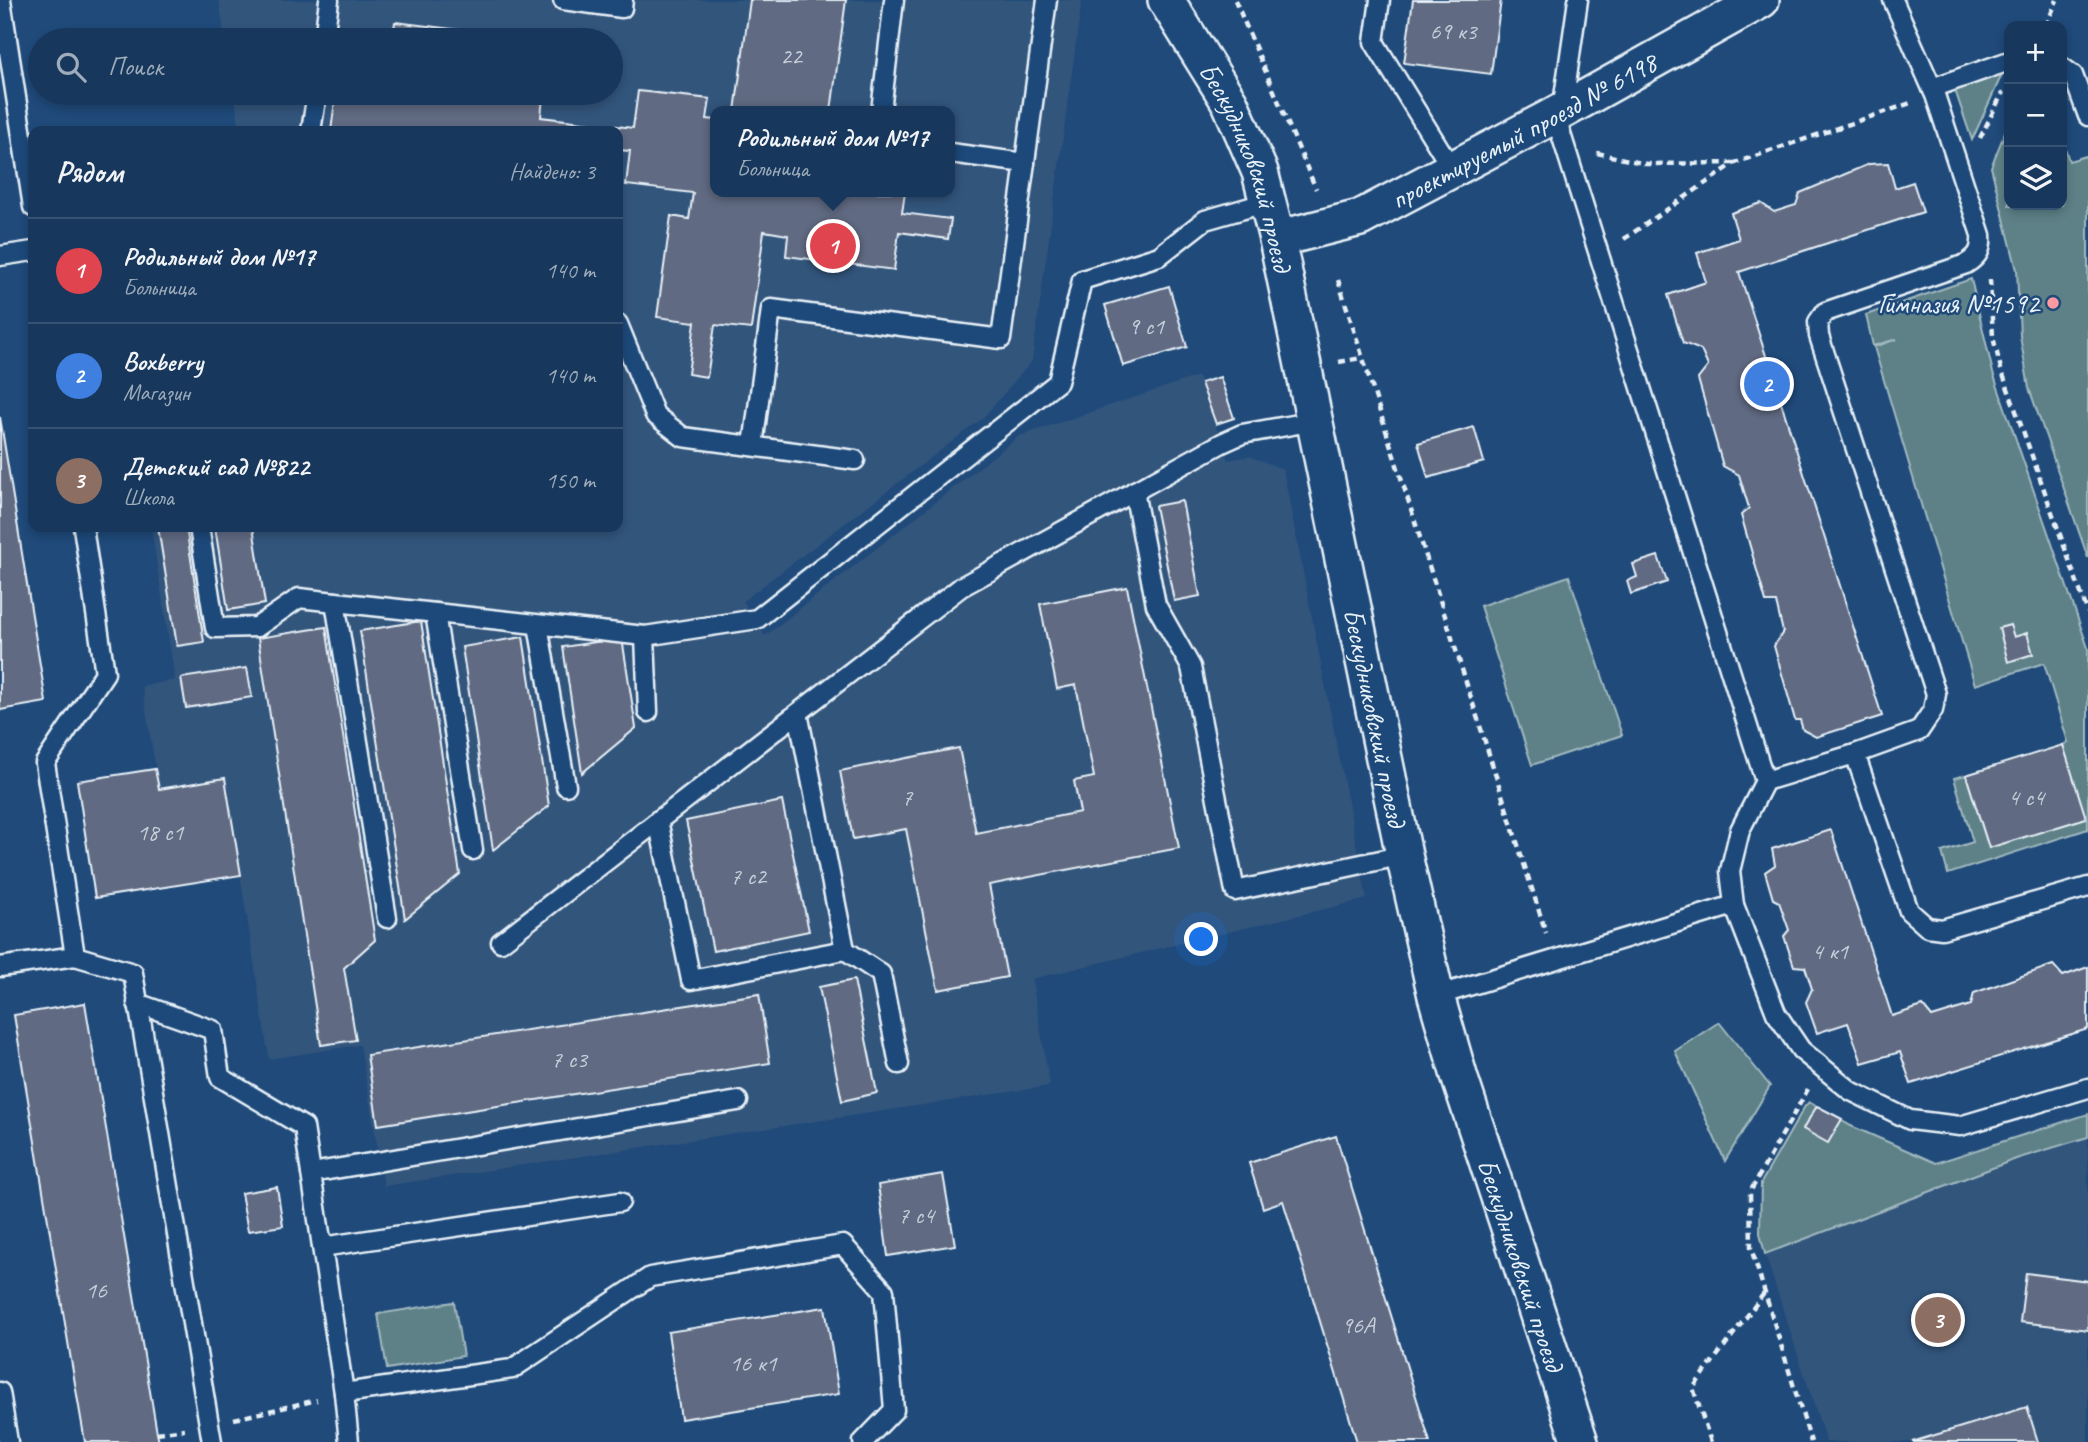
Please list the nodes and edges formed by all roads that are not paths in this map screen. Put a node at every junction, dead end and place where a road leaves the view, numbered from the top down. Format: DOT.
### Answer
graph roads {
  1 [pos="1,0"];
  2 [pos="329,0"];
  3 [pos="563,0"];
  4 [pos="623,0"];
  5 [pos="894,0"];
  6 [pos="1047,0"];
  7 [pos="1166,0"];
  8 [pos="1380,0"];
  9 [pos="1578,0"];
  10 [pos="1761,0"];
  11 [pos="1893,0"];
  12 [pos="326,28"];
  13 [pos="2004,63"];
  14 [pos="2067,71"];
  15 [pos="1933,91"];
  16 [pos="315,105"];
  17 [pos="882,106"];
  18 [pos="2088,116"];
  19 [pos="1561,124"];
  20 [pos="313,126"];
  21 [pos="955,154"];
  22 [pos="1025,163"];
  23 [pos="1452,169"];
  24 [pos="28,175"];
  25 [pos="1268,202"];
  26 [pos="1277,239"];
  27 [pos="28,252"];
  28 [pos="0,256"];
  29 [pos="623,336"];
  30 [pos="1315,421"];
  31 [pos="753,446"];
  32 [pos="855,460"];
  33 [pos="1134,491"];
  34 [pos="84,532"];
  35 [pos="200,532"];
  36 [pos="335,602"];
  37 [pos="435,613"];
  38 [pos="538,625"];
  39 [pos="645,636"];
  40 [pos="648,712"];
  41 [pos="798,713"];
  42 [pos="1855,754"];
  43 [pos="1765,781"];
  44 [pos="566,786"];
  45 [pos="658,820"];
  46 [pos="473,850"];
  47 [pos="1404,855"];
  48 [pos="2088,887"];
  49 [pos="1734,905"];
  50 [pos="387,918"];
  51 [pos="500,942"];
  52 [pos="845,950"];
  53 [pos="75,956"];
  54 [pos="0,968"];
  55 [pos="1436,996"];
  56 [pos="137,1003"];
  57 [pos="899,1065"];
  58 [pos="2088,1088"];
  59 [pos="738,1101"];
  60 [pos="311,1174"];
  61 [pos="620,1202"];
  62 [pos="322,1247"];
  63 [pos="0,1392"];
  64 [pos="344,1394"];
  65 [pos="211,1433"];
  66 [pos="8,1442"];
  67 [pos="349,1442"];
  68 [pos="863,1442"];
  69 [pos="1580,1442"];
  1 -- 24 [label="lane"];
  2 -- 12 [label="lane"];
  3 -- 4 [label="lane"];
  5 -- 17 [label="lane"];
  6 -- 22 [label="lane"];
  7 -- 25 [label="street, Бескудниковский проезд"];
  8 -- 23 [label="lane"];
  9 -- 19 [label="lane"];
  10 -- 19 [label="street, проектируемый проезд № 6198"];
  11 -- 15 [label="lane"];
  13 -- 15 [label="lane"];
  14 -- 18 [label="lane"];
  15 -- 42 [label="lane"];
  16 -- 20 [label="lane"];
  19 -- 23 [label="street, проектируемый проезд № 6198"];
  19 -- 43 [label="lane"];
  21 -- 22 [label="lane"];
  22 -- 31 [label="lane"];
  23 -- 26 [label="street, проектируемый проезд № 6198"];
  25 -- 26 [label="street, Бескудниковский проезд"];
  25 -- 39 [label="lane"];
  26 -- 30 [label="street, Бескудниковский проезд"];
  27 -- 28 [label="lane"];
  29 -- 31 [label="lane"];
  30 -- 33 [label="lane"];
  30 -- 47 [label="street, Бескудниковский проезд"];
  31 -- 32 [label="lane"];
  33 -- 41 [label="lane"];
  33 -- 47 [label="lane"];
  34 -- 53 [label="lane"];
  35 -- 36 [label="lane"];
  36 -- 37 [label="lane"];
  36 -- 50 [label="lane"];
  37 -- 38 [label="lane"];
  37 -- 46 [label="lane"];
  38 -- 39 [label="lane"];
  38 -- 44 [label="lane"];
  39 -- 40 [label="lane"];
  41 -- 45 [label="lane"];
  41 -- 52 [label="lane"];
  42 -- 43 [label="lane"];
  42 -- 48 [label="lane"];
  43 -- 49 [label="lane"];
  45 -- 51 [label="lane"];
  45 -- 52 [label="lane"];
  47 -- 55 [label="street, Бескудниковский проезд"];
  49 -- 55 [label="lane"];
  49 -- 58 [label="lane"];
  52 -- 57 [label="lane"];
  53 -- 54 [label="lane"];
  53 -- 56 [label="lane"];
  55 -- 69 [label="street, Бескудниковский проезд"];
  56 -- 60 [label="lane"];
  56 -- 65 [label="lane"];
  59 -- 60 [label="lane"];
  60 -- 62 [label="lane"];
  61 -- 62 [label="lane"];
  62 -- 64 [label="lane"];
  63 -- 66 [label="lane"];
  64 -- 67 [label="lane"];
  64 -- 68 [label="lane"];
}
